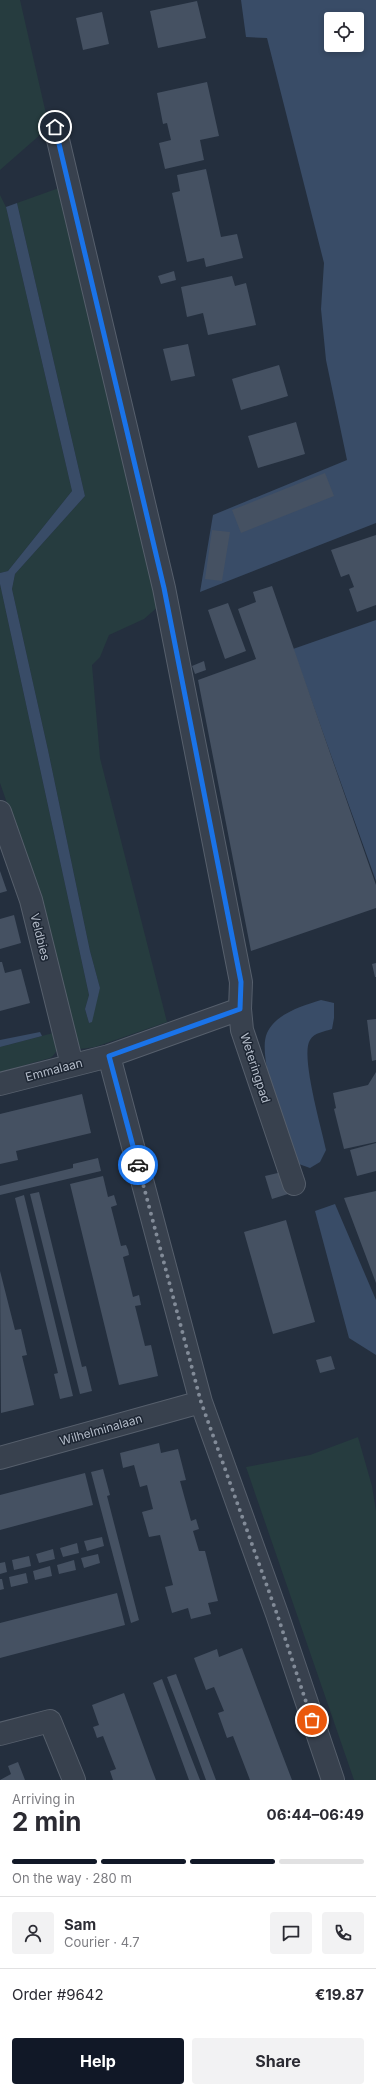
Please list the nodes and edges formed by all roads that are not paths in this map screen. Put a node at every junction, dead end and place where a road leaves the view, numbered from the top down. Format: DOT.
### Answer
graph roads {
  1 [pos="55,127"];
  2 [pos="0,812"];
  3 [pos="240,1009"];
  4 [pos="109,1056"];
  5 [pos="72,1065"];
  6 [pos="0,1084"];
  7 [pos="294,1184"];
  8 [pos="201,1402"];
  9 [pos="0,1458"];
  10 [pos="0,1734"];
  11 [pos="74,1780"];
  12 [pos="332,1780"];
  1 -- 3 [label="street, Weteringpad"];
  2 -- 5 [label="street, Veldbies"];
  3 -- 4 [label="street, Emmalaan"];
  3 -- 7 [label="street, Weteringpad"];
  4 -- 5 [label="street, Emmalaan"];
  4 -- 8 [label="street"];
  5 -- 6 [label="street, Emmalaan"];
  8 -- 9 [label="street, Wilhelminalaan"];
  8 -- 12 [label="street"];
  10 -- 11 [label="street"];
}
